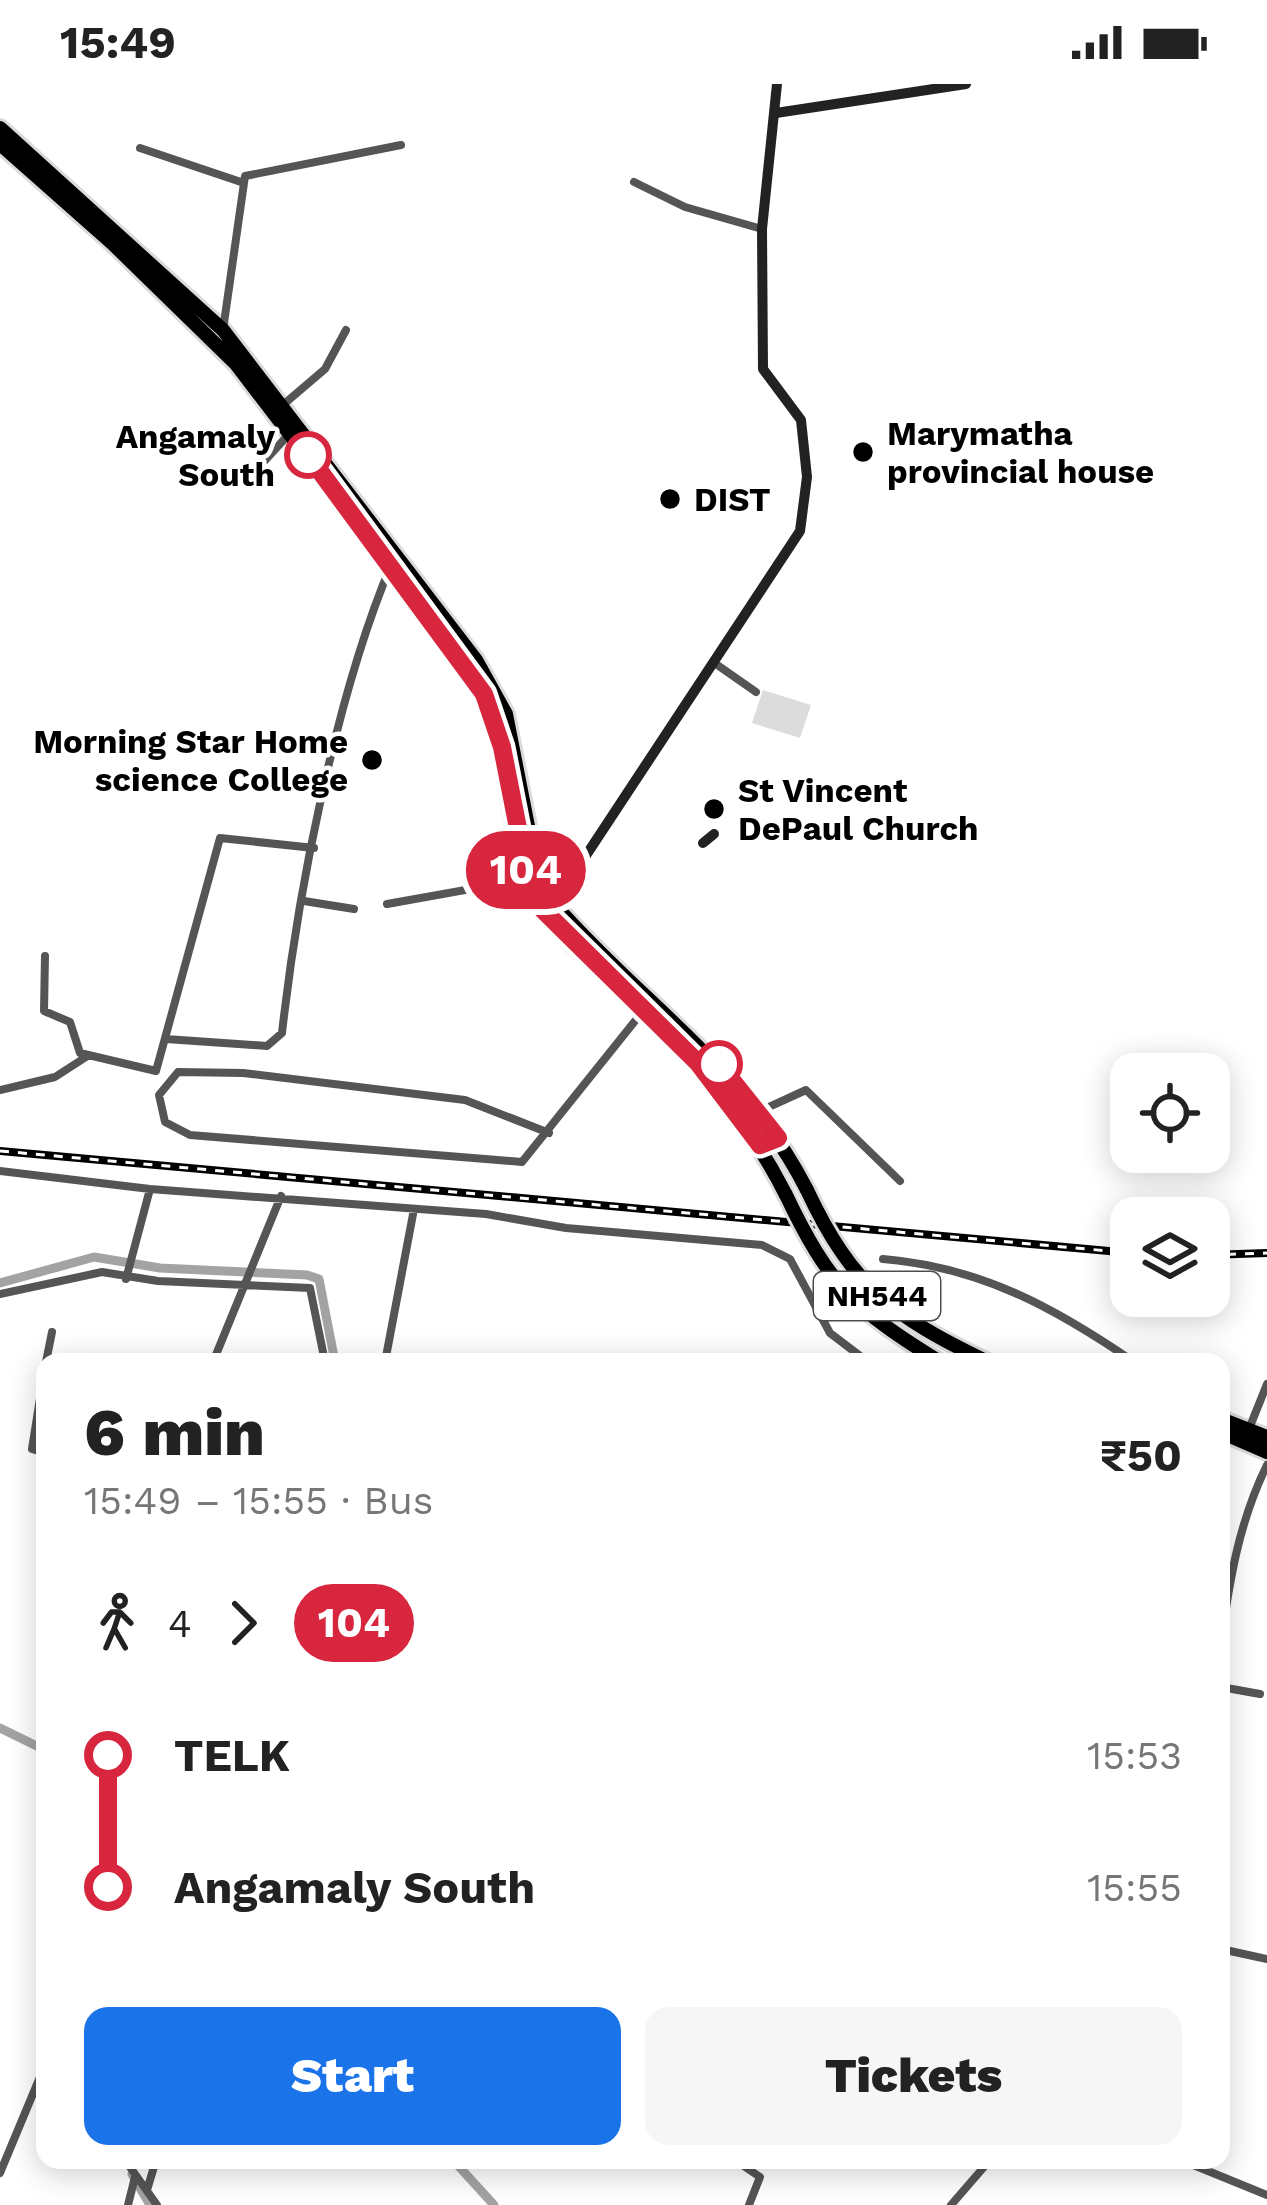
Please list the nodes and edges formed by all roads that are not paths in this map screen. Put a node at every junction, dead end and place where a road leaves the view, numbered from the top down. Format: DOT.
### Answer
graph roads {
  1 [pos="777,84"];
  2 [pos="966,84"];
  3 [pos="776,113"];
  4 [pos="0,128"];
  5 [pos="0,144"];
  6 [pos="401,146"];
  7 [pos="140,148"];
  8 [pos="242,182"];
  9 [pos="634,182"];
  10 [pos="763,229"];
  11 [pos="223,330"];
  12 [pos="346,330"];
  13 [pos="284,404"];
  14 [pos="291,432"];
  15 [pos="259,467"];
  16 [pos="391,565"];
  17 [pos="713,662"];
  18 [pos="757,692"];
  19 [pos="714,833"];
  20 [pos="703,843"];
  21 [pos="314,848"];
  22 [pos="528,879"];
  23 [pos="304,901"];
  24 [pos="387,904"];
  25 [pos="550,908"];
  26 [pos="354,909"];
  27 [pos="45,956"];
  28 [pos="644,1010"];
  29 [pos="166,1039"];
  30 [pos="86,1057"];
  31 [pos="0,1090"];
  32 [pos="758,1112"];
  33 [pos="549,1133"];
  34 [pos="778,1138"];
  35 [pos="760,1145"];
  36 [pos="0,1171"];
  37 [pos="900,1180"];
  38 [pos="150,1189"];
  39 [pos="281,1196"];
  40 [pos="414,1209"];
  41 [pos="883,1259"];
  42 [pos="126,1279"];
  43 [pos="249,1280"];
  44 [pos="0,1294"];
  45 [pos="52,1332"];
  46 [pos="47,1353"];
  47 [pos="217,1353"];
  48 [pos="323,1353"];
  49 [pos="387,1353"];
  50 [pos="856,1353"];
  51 [pos="926,1353"];
  52 [pos="973,1353"];
  53 [pos="1121,1353"];
  54 [pos="1267,1384"];
  55 [pos="1230,1422"];
  56 [pos="36,1423"];
  57 [pos="1250,1429"];
  58 [pos="1230,1436"];
  59 [pos="1267,1437"];
  60 [pos="36,1450"];
  61 [pos="1267,1452"];
  62 [pos="1267,1465"];
  63 [pos="1230,1591"];
  64 [pos="1230,1689"];
  65 [pos="1260,1694"];
  66 [pos="1230,1951"];
  67 [pos="1267,1959"];
  68 [pos="36,2087"];
  69 [pos="131,2169"];
  70 [pos="153,2169"];
  71 [pos="748,2169"];
  72 [pos="982,2169"];
  73 [pos="1203,2169"];
  74 [pos="0,2173"];
  75 [pos="136,2176"];
  76 [pos="146,2192"];
  77 [pos="1267,2195"];
  78 [pos="128,2205"];
  79 [pos="158,2205"];
  80 [pos="749,2205"];
  81 [pos="951,2205"];
  1 -- 3 [label="main road"];
  2 -- 3 [label="main road"];
  3 -- 10 [label="main road"];
  4 -- 11 [label="highway, NH544"];
  5 -- 14 [label="highway, NH544"];
  6 -- 8 [label="street"];
  7 -- 8 [label="street"];
  8 -- 11 [label="street"];
  9 -- 10 [label="street"];
  10 -- 17 [label="main road"];
  11 -- 13 [label="highway, NH544"];
  12 -- 13 [label="street"];
  13 -- 25 [label="highway, NH544"];
  14 -- 15 [label="street"];
  14 -- 16 [label="highway, NH544"];
  16 -- 21 [label="street"];
  16 -- 22 [label="highway, NH544"];
  17 -- 18 [label="street"];
  17 -- 25 [label="main road"];
  19 -- 20 [label="main road"];
  21 -- 23 [label="street"];
  21 -- 29 [label="street"];
  22 -- 24 [label="street"];
  22 -- 25 [label="highway, NH544"];
  23 -- 26 [label="street"];
  23 -- 29 [label="street"];
  25 -- 28 [label="highway, NH544"];
  25 -- 32 [label="highway, NH544"];
  27 -- 30 [label="street"];
  28 -- 33 [label="street"];
  28 -- 35 [label="highway, NH544"];
  29 -- 30 [label="street"];
  30 -- 31 [label="street"];
  32 -- 34 [label="highway, NH544"];
  32 -- 37 [label="street"];
  33 -- 33 [label="street"];
  34 -- 35 [label="highway"];
  34 -- 52 [label="highway, NH544, bridge"];
  35 -- 51 [label="highway, NH544, bridge"];
  36 -- 38 [label="street"];
  38 -- 39 [label="street"];
  38 -- 42 [label="street"];
  39 -- 40 [label="street"];
  39 -- 43 [label="street"];
  40 -- 49 [label="street"];
  40 -- 50 [label="street"];
  41 -- 53 [label="street"];
  42 -- 43 [label="street"];
  42 -- 44 [label="street"];
  43 -- 47 [label="street"];
  43 -- 48 [label="street"];
  45 -- 46 [label="street"];
  54 -- 57 [label="street"];
  55 -- 57 [label="highway"];
  56 -- 60 [label="street"];
  57 -- 59 [label="highway"];
  58 -- 61 [label="highway"];
  62 -- 63 [label="street"];
  64 -- 65 [label="street"];
  66 -- 67 [label="street"];
  68 -- 74 [label="street"];
  69 -- 75 [label="street"];
  70 -- 76 [label="street"];
  71 -- 80 [label="street"];
  72 -- 81 [label="street"];
  73 -- 77 [label="street"];
  75 -- 76 [label="street"];
  75 -- 78 [label="street"];
  76 -- 79 [label="street"];
}
